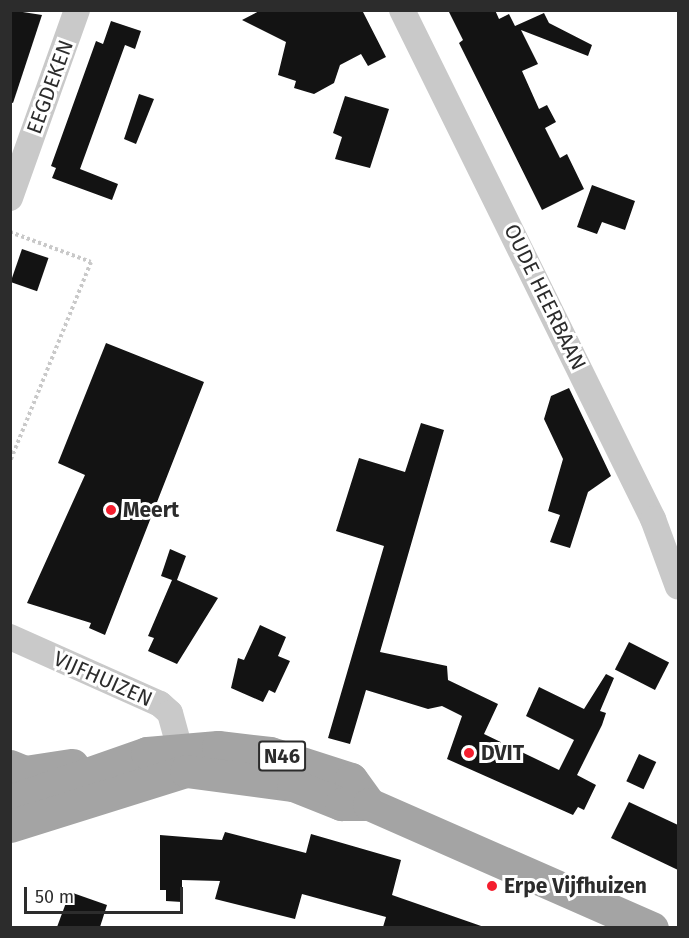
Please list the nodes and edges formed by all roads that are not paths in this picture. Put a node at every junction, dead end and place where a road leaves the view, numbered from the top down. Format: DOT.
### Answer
graph roads {
  1 [pos="77,10"];
  2 [pos="402,10"];
  3 [pos="10,198"];
  4 [pos="678,587"];
  5 [pos="10,637"];
  6 [pos="147,753"];
  7 [pos="183,760"];
  8 [pos="10,766"];
  9 [pos="10,801"];
  10 [pos="10,826"];
  11 [pos="652,927"];
  1 -- 3 [label="street, EEGDEKEN"];
  2 -- 4 [label="street, OUDE HEERBAAN"];
  5 -- 7 [label="street, VIJFHUIZEN"];
  6 -- 7 [label="main road, N46"];
  6 -- 8 [label="main road"];
  6 -- 9 [label="main road, N46"];
  7 -- 10 [label="main road, N46"];
  7 -- 11 [label="main road, N46"];
}
